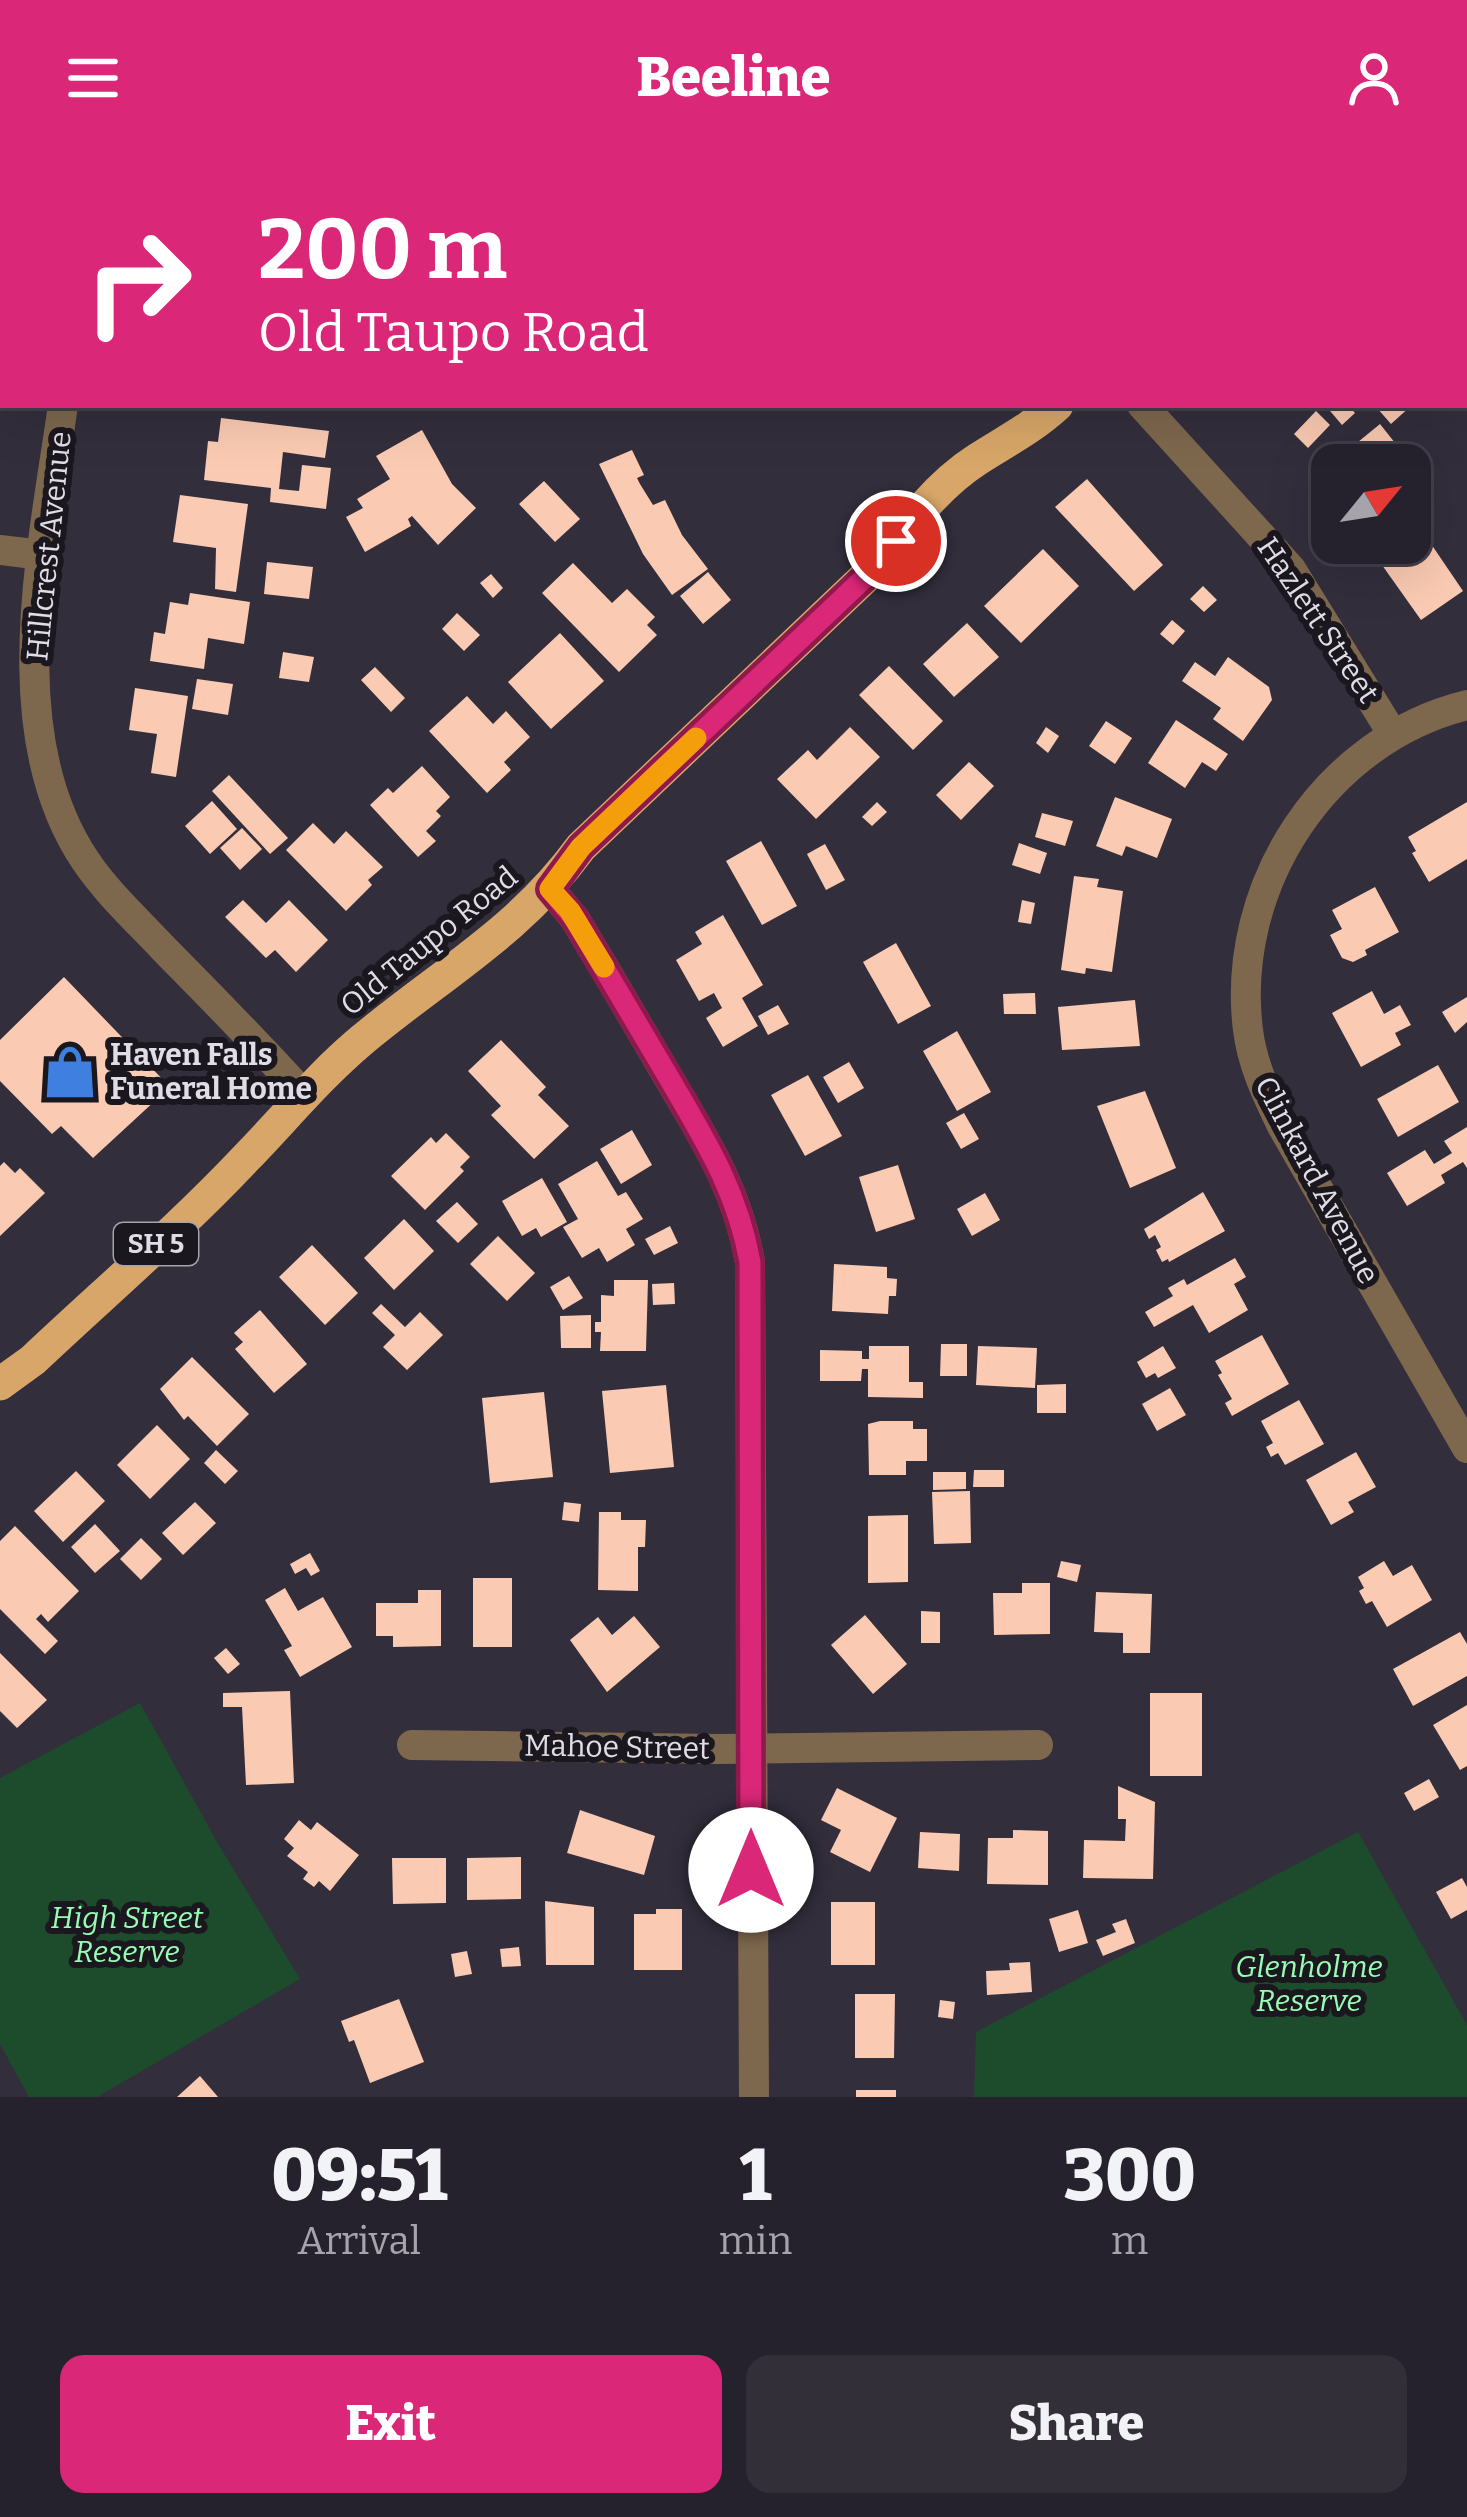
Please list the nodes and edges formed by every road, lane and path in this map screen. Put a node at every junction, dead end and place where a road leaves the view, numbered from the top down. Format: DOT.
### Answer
graph roads {
  1 [pos="63,408"];
  2 [pos="1054,408"];
  3 [pos="1145,408"];
  4 [pos="0,550"];
  5 [pos="42,555"];
  6 [pos="1467,705"];
  7 [pos="1392,733"];
  8 [pos="550,889"];
  9 [pos="303,1094"];
  10 [pos="0,1384"];
  11 [pos="1467,1448"];
  12 [pos="412,1744"];
  13 [pos="1038,1745"];
  14 [pos="752,1748"];
  15 [pos="754,2097"];
  1 -- 5 [label="street, Hillcrest Avenue"];
  2 -- 8 [label="highway, Old Taupo Road / SH 5"];
  3 -- 7 [label="street, Hazlett Street"];
  4 -- 5 [label="street"];
  5 -- 9 [label="street, Hillcrest Avenue"];
  6 -- 7 [label="street, Clinkard Avenue"];
  7 -- 11 [label="street, Clinkard Avenue"];
  8 -- 9 [label="highway, Old Taupo Road / SH 5"];
  8 -- 14 [label="street"];
  9 -- 10 [label="highway, Old Taupo Road / SH 5"];
  12 -- 14 [label="street, Mahoe Street"];
  13 -- 14 [label="street, Mahoe Street"];
  14 -- 15 [label="street"];
}
